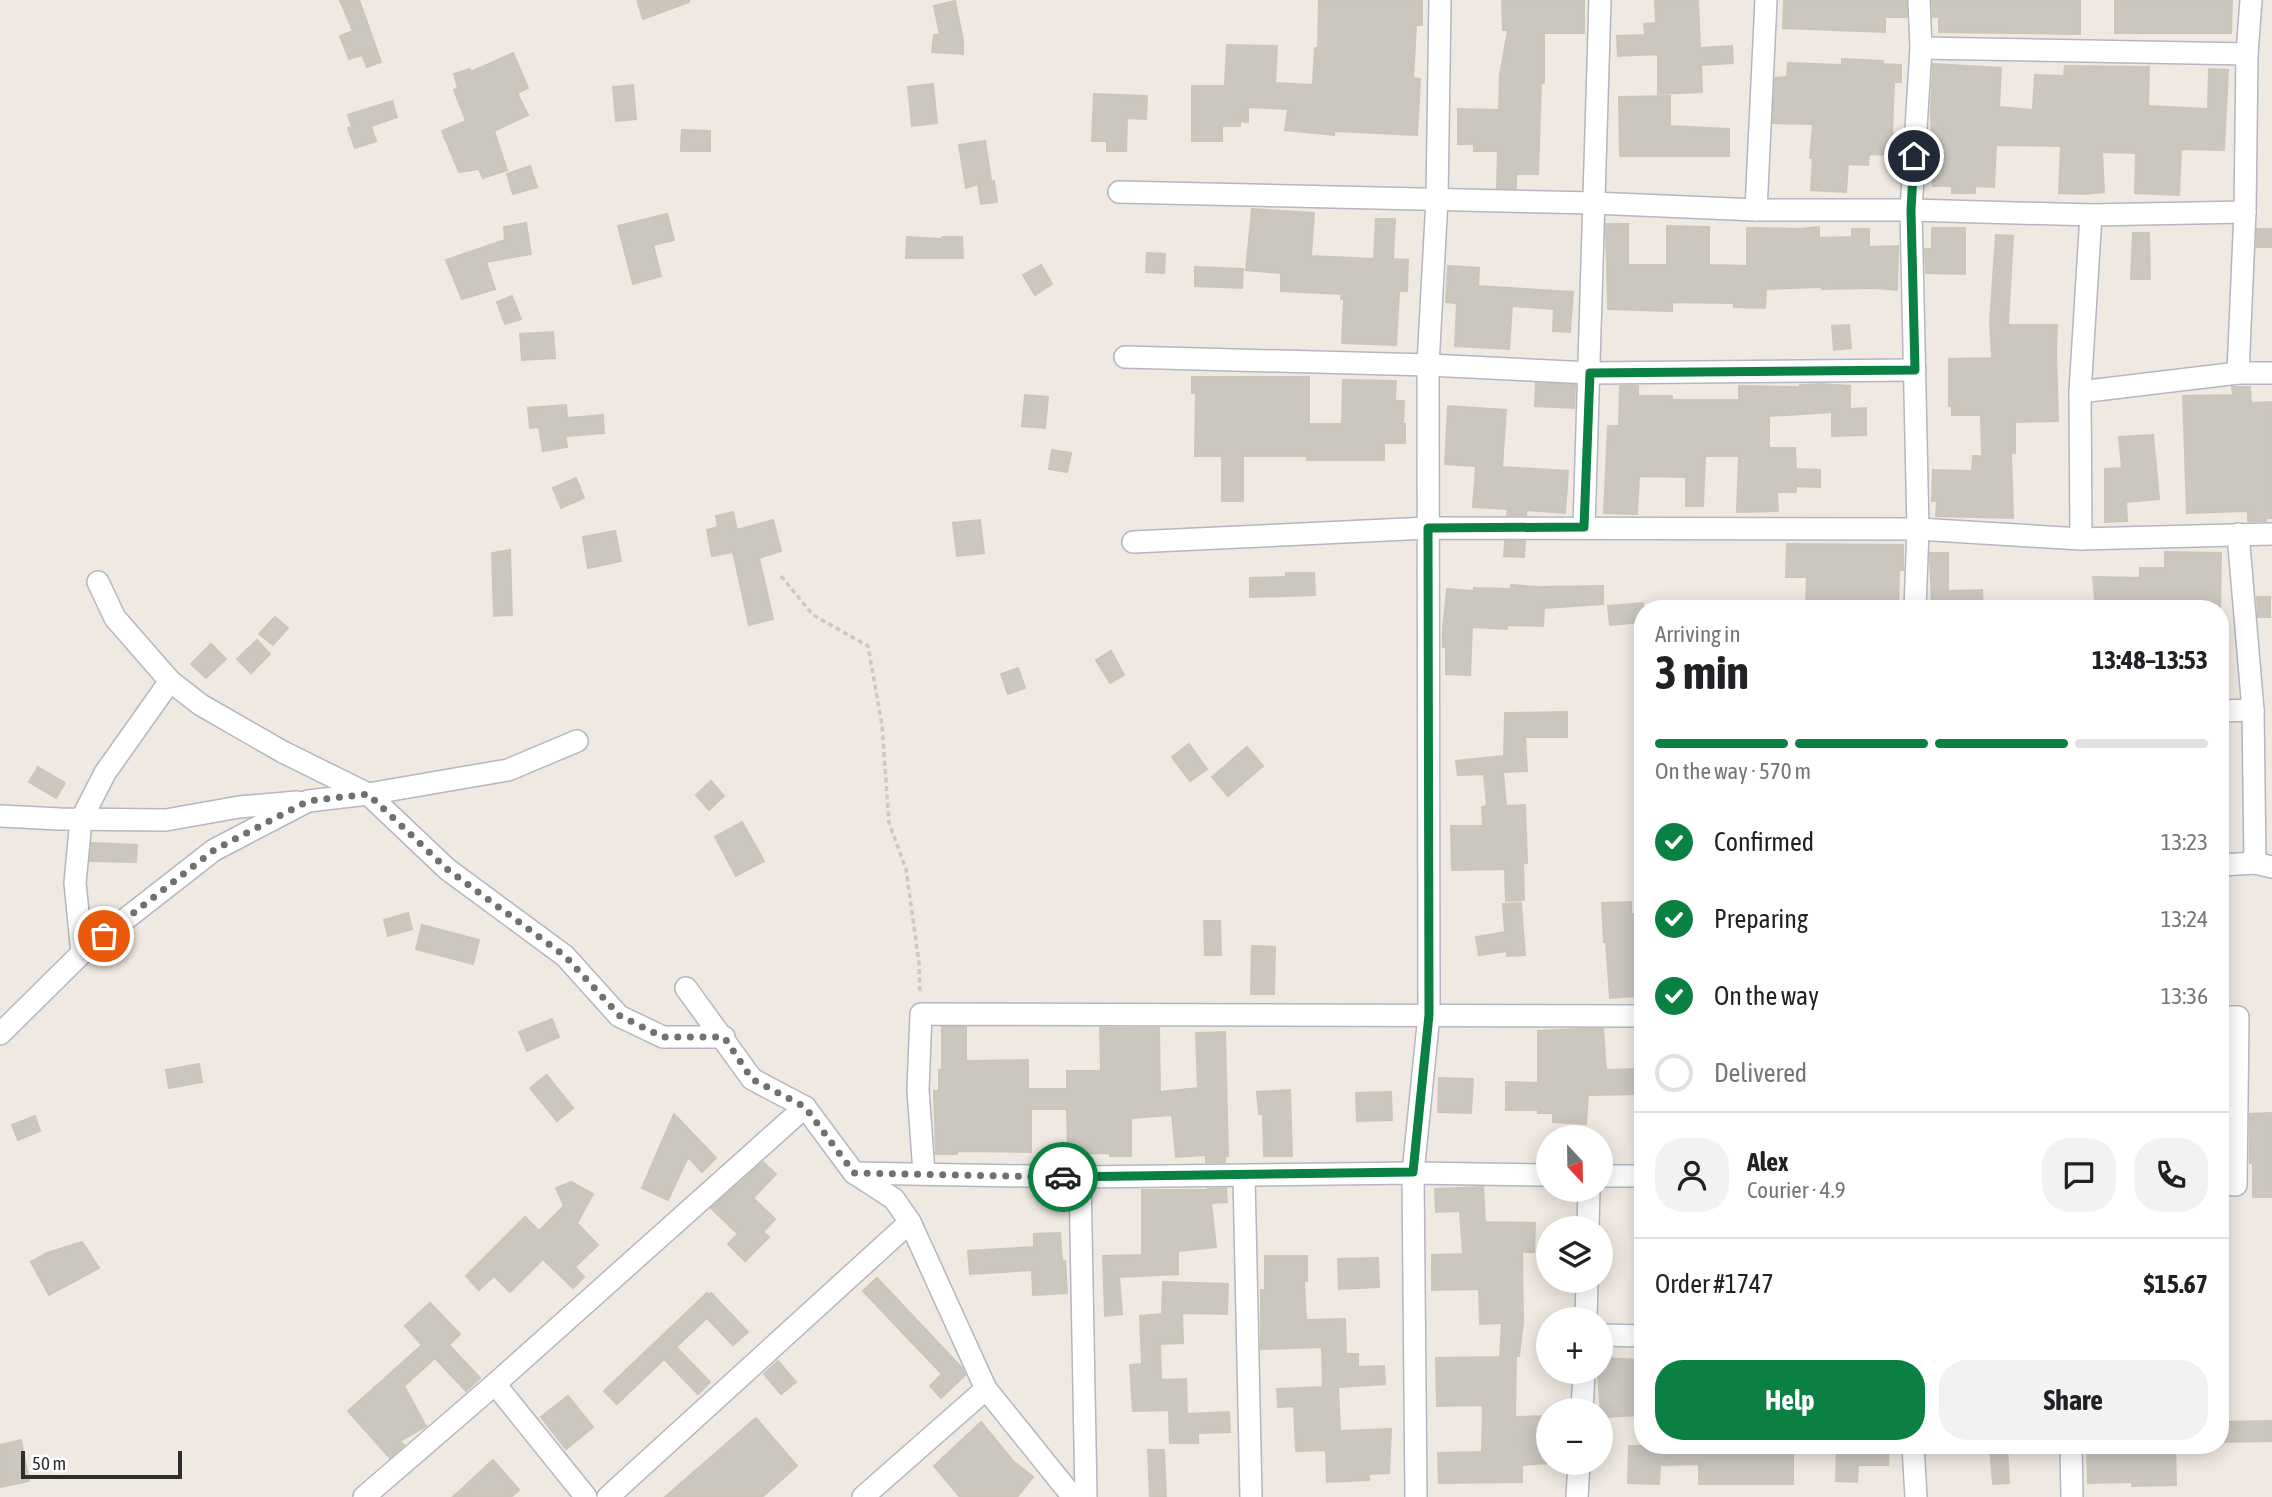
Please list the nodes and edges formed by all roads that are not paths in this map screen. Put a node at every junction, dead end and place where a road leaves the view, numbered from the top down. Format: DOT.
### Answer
graph roads {
  1 [pos="1440,0"];
  2 [pos="1600,0"];
  3 [pos="1766,0"];
  4 [pos="1919,0"];
  5 [pos="2251,0"];
  6 [pos="1922,48"];
  7 [pos="2247,54"];
  8 [pos="1119,192"];
  9 [pos="1437,199"];
  10 [pos="1593,203"];
  11 [pos="1756,210"];
  12 [pos="1911,210"];
  13 [pos="2245,212"];
  14 [pos="2091,215"];
  15 [pos="1125,357"];
  16 [pos="1428,365"];
  17 [pos="1915,370"];
  18 [pos="1590,373"];
  19 [pos="2238,373"];
  20 [pos="2272,373"];
  21 [pos="2080,392"];
  22 [pos="1584,527"];
  23 [pos="1428,528"];
  24 [pos="1917,528"];
  25 [pos="2238,534"];
  26 [pos="2272,534"];
  27 [pos="2081,539"];
  28 [pos="1133,542"];
  29 [pos="98,582"];
  30 [pos="1915,600"];
  31 [pos="170,681"];
  32 [pos="2253,710"];
  33 [pos="2229,711"];
  34 [pos="578,741"];
  35 [pos="368,794"];
  36 [pos="308,801"];
  37 [pos="0,817"];
  38 [pos="81,820"];
  39 [pos="2229,865"];
  40 [pos="2264,865"];
  41 [pos="82,953"];
  42 [pos="686,988"];
  43 [pos="1429,1015"];
  44 [pos="1634,1016"];
  45 [pos="2229,1017"];
  46 [pos="0,1034"];
  47 [pos="724,1037"];
  48 [pos="805,1107"];
  49 [pos="1413,1172"];
  50 [pos="854,1173"];
  51 [pos="924,1173"];
  52 [pos="1536,1175"];
  53 [pos="1244,1176"];
  54 [pos="1614,1176"];
  55 [pos="1080,1177"];
  56 [pos="1634,1177"];
  57 [pos="2229,1185"];
  58 [pos="910,1222"];
  59 [pos="1613,1335"];
  60 [pos="1634,1336"];
  61 [pos="495,1384"];
  62 [pos="986,1389"];
  63 [pos="1913,1454"];
  64 [pos="2071,1454"];
  65 [pos="1578,1475"];
  66 [pos="364,1497"];
  67 [pos="586,1497"];
  68 [pos="607,1497"];
  69 [pos="863,1497"];
  70 [pos="1073,1497"];
  71 [pos="1086,1497"];
  72 [pos="1251,1497"];
  73 [pos="1416,1497"];
  74 [pos="1577,1497"];
  75 [pos="1916,1497"];
  76 [pos="2072,1497"];
  1 -- 9 [label="street"];
  2 -- 10 [label="street"];
  3 -- 11 [label="street"];
  4 -- 6 [label="street"];
  5 -- 7 [label="street"];
  6 -- 7 [label="street"];
  6 -- 12 [label="street"];
  7 -- 13 [label="street"];
  8 -- 9 [label="street"];
  9 -- 10 [label="street"];
  9 -- 16 [label="street"];
  10 -- 11 [label="street"];
  10 -- 18 [label="street"];
  11 -- 12 [label="street"];
  12 -- 14 [label="street"];
  12 -- 17 [label="street"];
  13 -- 14 [label="street"];
  13 -- 19 [label="street"];
  14 -- 21 [label="street"];
  15 -- 16 [label="street"];
  16 -- 18 [label="street"];
  16 -- 23 [label="street"];
  17 -- 18 [label="street"];
  17 -- 24 [label="street"];
  18 -- 22 [label="street"];
  19 -- 20 [label="street"];
  19 -- 21 [label="street"];
  21 -- 27 [label="street"];
  22 -- 23 [label="street"];
  22 -- 24 [label="street"];
  23 -- 28 [label="street"];
  23 -- 43 [label="street"];
  24 -- 27 [label="street"];
  24 -- 30 [label="street"];
  25 -- 26 [label="street"];
  25 -- 27 [label="street"];
  25 -- 32 [label="street"];
  29 -- 31 [label="street"];
  31 -- 35 [label="street"];
  31 -- 38 [label="street"];
  32 -- 33 [label="street"];
  32 -- 40 [label="street"];
  34 -- 35 [label="street"];
  35 -- 36 [label="street"];
  35 -- 47 [label="street"];
  36 -- 38 [label="street"];
  36 -- 41 [label="street"];
  37 -- 38 [label="street"];
  38 -- 41 [label="street"];
  39 -- 40 [label="street"];
  41 -- 46 [label="street"];
  42 -- 47 [label="street"];
  43 -- 44 [label="street"];
  43 -- 49 [label="street"];
  43 -- 51 [label="street"];
  45 -- 57 [label="street"];
  47 -- 48 [label="street"];
  48 -- 50 [label="street"];
  48 -- 61 [label="street"];
  49 -- 52 [label="street"];
  49 -- 53 [label="street"];
  49 -- 73 [label="street"];
  50 -- 51 [label="street"];
  50 -- 58 [label="street"];
  51 -- 55 [label="street"];
  53 -- 55 [label="street"];
  53 -- 72 [label="street"];
  54 -- 56 [label="street"];
  55 -- 71 [label="street"];
  58 -- 62 [label="street"];
  58 -- 68 [label="street"];
  59 -- 60 [label="street"];
  61 -- 66 [label="street"];
  61 -- 67 [label="street"];
  62 -- 69 [label="street"];
  62 -- 70 [label="street"];
  63 -- 75 [label="street"];
  64 -- 76 [label="street"];
  65 -- 74 [label="street"];
}
